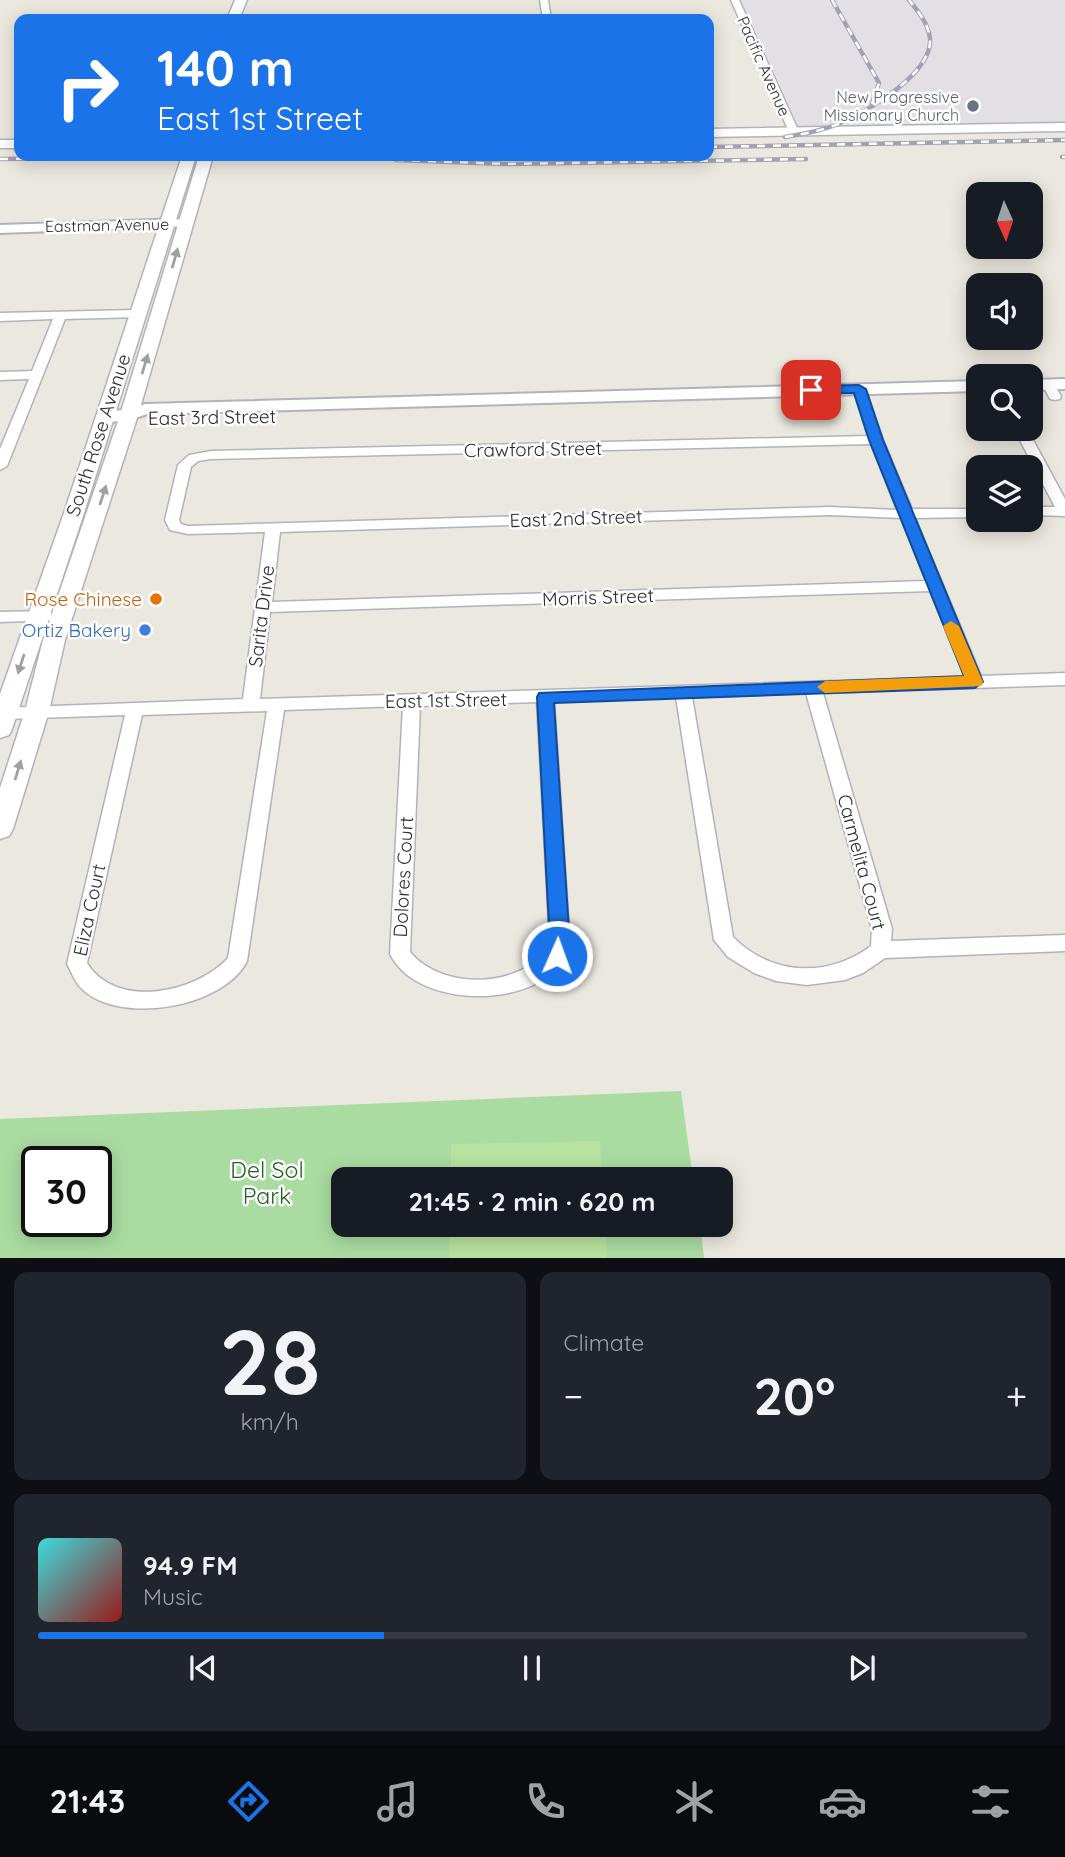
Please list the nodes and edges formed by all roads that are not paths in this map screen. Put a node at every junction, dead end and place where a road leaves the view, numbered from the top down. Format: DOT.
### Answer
graph roads {
  1 [pos="734,0"];
  2 [pos="1065,127"];
  3 [pos="794,132"];
  4 [pos="714,133"];
  5 [pos="187,161"];
  6 [pos="204,161"];
  7 [pos="185,225"];
  8 [pos="166,226"];
  9 [pos="0,229"];
  10 [pos="136,314"];
  11 [pos="61,315"];
  12 [pos="0,317"];
  13 [pos="37,375"];
  14 [pos="0,376"];
  15 [pos="966,387"];
  16 [pos="861,394"];
  17 [pos="966,397"];
  18 [pos="129,415"];
  19 [pos="105,416"];
  20 [pos="876,440"];
  21 [pos="1027,441"];
  22 [pos="5,443"];
  23 [pos="0,466"];
  24 [pos="75,510"];
  25 [pos="1043,511"];
  26 [pos="1065,511"];
  27 [pos="905,513"];
  28 [pos="966,513"];
  29 [pos="175,527"];
  30 [pos="273,527"];
  31 [pos="74,583"];
  32 [pos="935,586"];
  33 [pos="262,607"];
  34 [pos="37,616"];
  35 [pos="62,616"];
  36 [pos="0,617"];
  37 [pos="1065,679"];
  38 [pos="975,682"];
  39 [pos="813,688"];
  40 [pos="683,692"];
  41 [pos="545,697"];
  42 [pos="412,700"];
  43 [pos="276,705"];
  44 [pos="251,706"];
  45 [pos="135,708"];
  46 [pos="37,712"];
  47 [pos="3,721"];
  48 [pos="0,829"];
  49 [pos="1065,943"];
  50 [pos="881,950"];
  1 -- 3 [label="street, Pacific Avenue"];
  2 -- 3 [label="main road"];
  3 -- 4 [label="main road"];
  5 -- 8 [label="main road, South Rose Avenue"];
  6 -- 7 [label="main road, South Rose Avenue"];
  7 -- 8 [label="street, Eastman Avenue"];
  18 -- 7 [label="main road, South Rose Avenue, one-way"];
  8 -- 9 [label="street, Eastman Avenue"];
  8 -- 10 [label="main road, South Rose Avenue"];
  10 -- 11 [label="street"];
  10 -- 19 [label="main road, South Rose Avenue"];
  11 -- 12 [label="street"];
  11 -- 13 [label="street"];
  13 -- 14 [label="street"];
  13 -- 22 [label="street"];
  15 -- 16 [label="street, East 3rd Street"];
  16 -- 17 [label="street, East 3rd Street"];
  16 -- 18 [label="street, East 3rd Street"];
  16 -- 20 [label="street"];
  18 -- 19 [label="street"];
  31 -- 18 [label="main road, South Rose Avenue, one-way"];
  19 -- 24 [label="main road, South Rose Avenue"];
  20 -- 27 [label="street"];
  20 -- 29 [label="street, Crawford Street"];
  21 -- 26 [label="street"];
  22 -- 23 [label="street"];
  24 -- 31 [label="main road"];
  24 -- 34 [label="main road, South Rose Avenue"];
  25 -- 26 [label="street"];
  27 -- 28 [label="street, East 2nd Street"];
  27 -- 30 [label="street, East 2nd Street"];
  27 -- 32 [label="street"];
  29 -- 30 [label="street, East 2nd Street"];
  30 -- 33 [label="street, Sarita Drive"];
  31 -- 35 [label="main road, South Rose Avenue"];
  32 -- 33 [label="street, Morris Street"];
  32 -- 38 [label="street"];
  33 -- 44 [label="street, Sarita Drive"];
  34 -- 35 [label="street"];
  34 -- 36 [label="street"];
  34 -- 47 [label="main road, South Rose Avenue, one-way"];
  35 -- 46 [label="main road, South Rose Avenue"];
  37 -- 38 [label="street, East 1st Street"];
  38 -- 39 [label="street, East 1st Street"];
  39 -- 40 [label="street, East 1st Street"];
  39 -- 50 [label="street, Carmelita Court"];
  40 -- 41 [label="street, East 1st Street"];
  40 -- 50 [label="street, Carmelita Court"];
  41 -- 42 [label="street, East 1st Street"];
  41 -- 42 [label="street, Dolores Court"];
  42 -- 43 [label="street, East 1st Street"];
  43 -- 44 [label="street, East 1st Street"];
  43 -- 45 [label="street, Eliza Court"];
  44 -- 45 [label="street, East 1st Street"];
  45 -- 46 [label="street, East 1st Street"];
  46 -- 47 [label="street, East 1st Street"];
  48 -- 46 [label="main road, South Rose Avenue, one-way"];
  49 -- 50 [label="street"];
}
